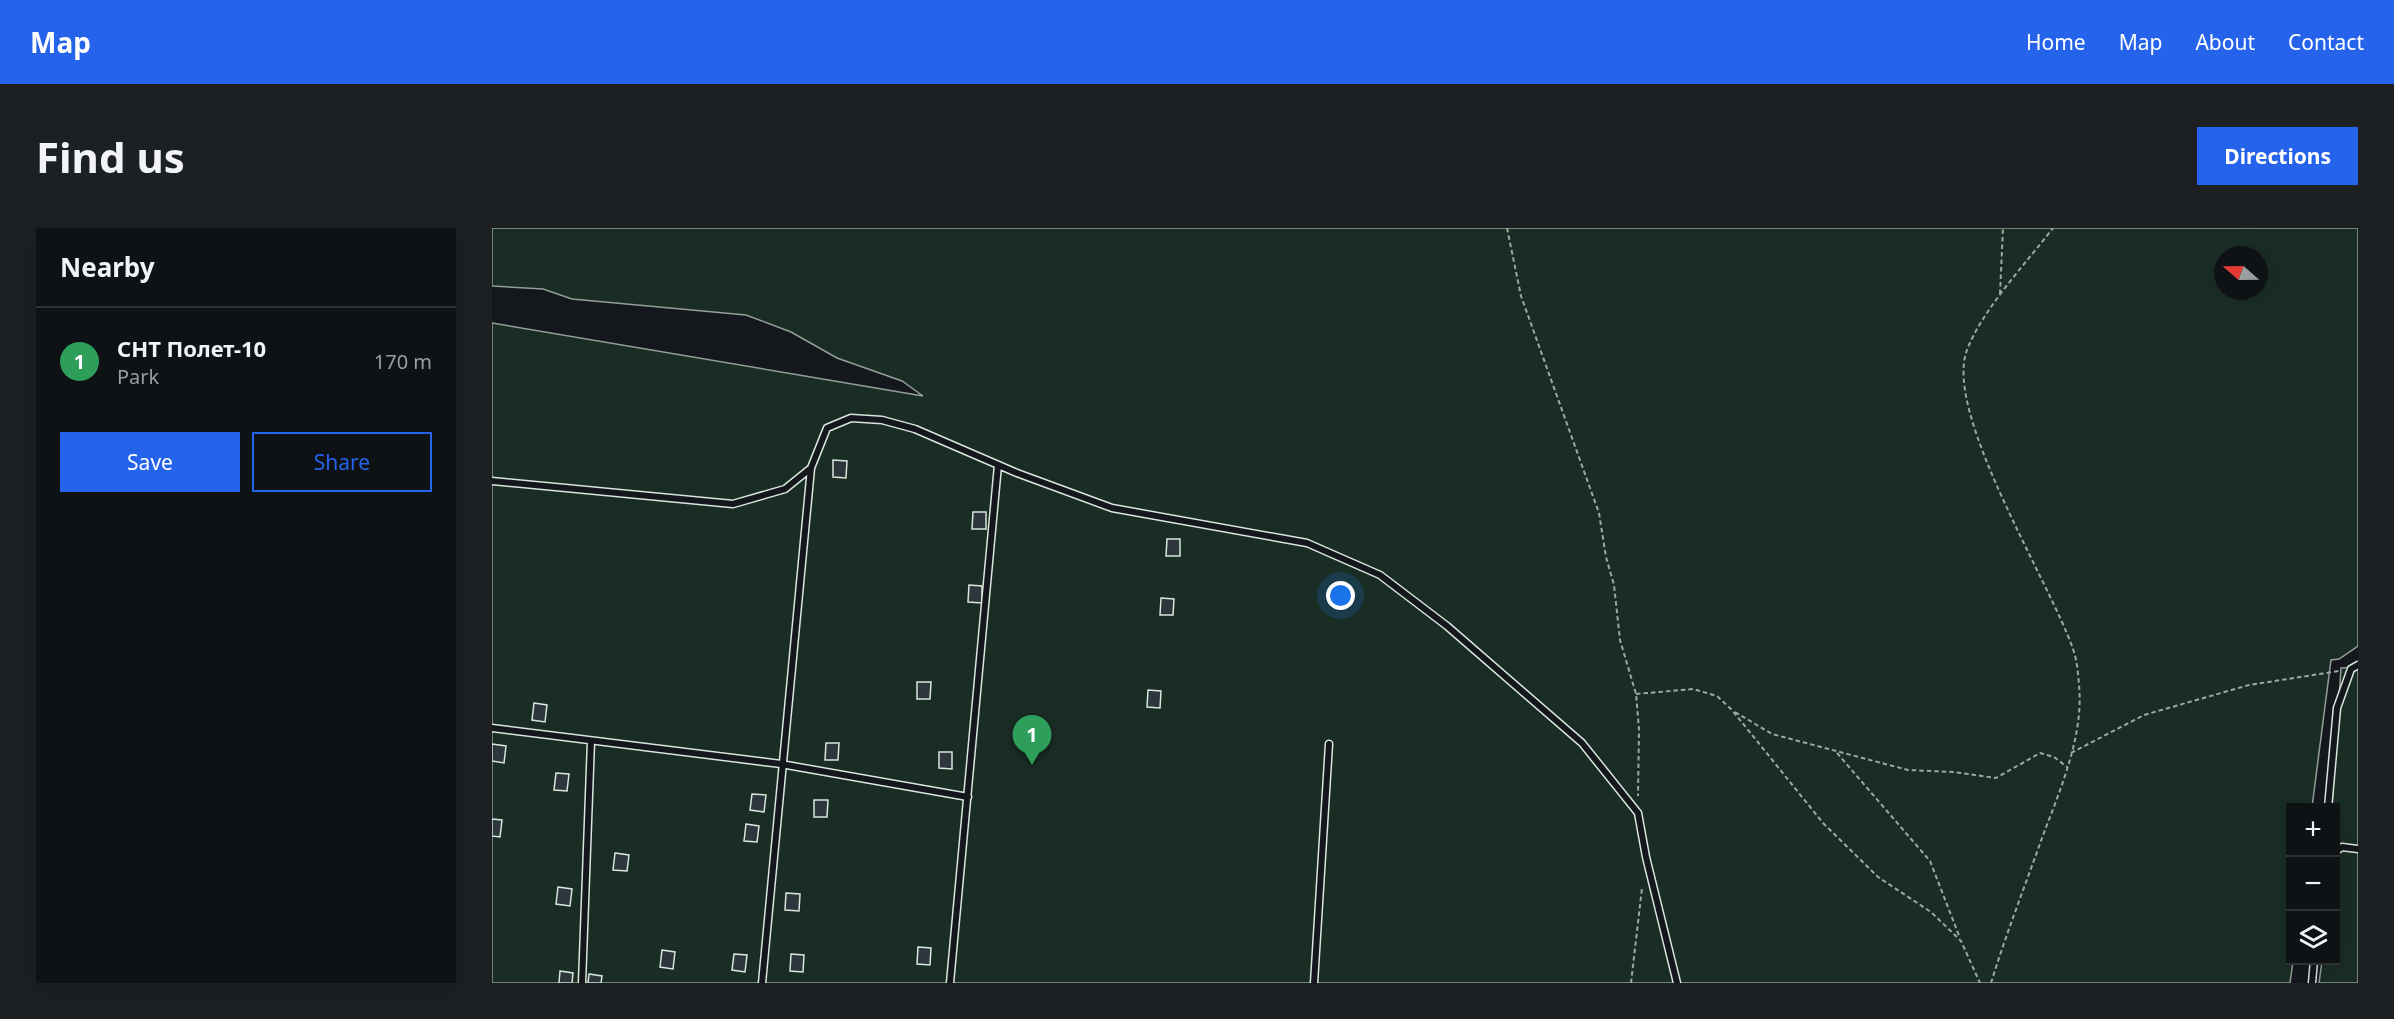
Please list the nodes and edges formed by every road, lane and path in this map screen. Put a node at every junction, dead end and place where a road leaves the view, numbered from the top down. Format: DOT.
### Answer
graph roads {
  1 [pos="1507,228"];
  2 [pos="2003,228"];
  3 [pos="2053,228"];
  4 [pos="2000,296"];
  5 [pos="998,465"];
  6 [pos="811,468"];
  7 [pos="492,481"];
  8 [pos="2358,665"];
  9 [pos="2351,669"];
  10 [pos="1636,694"];
  11 [pos="1732,710"];
  12 [pos="492,728"];
  13 [pos="591,741"];
  14 [pos="1329,744"];
  15 [pos="1836,751"];
  16 [pos="2070,753"];
  17 [pos="781,764"];
  18 [pos="2067,767"];
  19 [pos="968,797"];
  20 [pos="2328,803"];
  21 [pos="1638,813"];
  22 [pos="2340,848"];
  23 [pos="2358,849"];
  24 [pos="1643,881"];
  25 [pos="1961,940"];
  26 [pos="2314,965"];
  27 [pos="582,983"];
  28 [pos="762,983"];
  29 [pos="950,983"];
  30 [pos="1314,983"];
  31 [pos="1631,983"];
  32 [pos="1677,983"];
  33 [pos="1980,983"];
  34 [pos="1991,983"];
  35 [pos="2312,983"];
  1 -- 10 [label="path"];
  2 -- 4 [label="path"];
  3 -- 4 [label="path"];
  4 -- 16 [label="path"];
  5 -- 6 [label="lane"];
  5 -- 19 [label="lane"];
  5 -- 21 [label="lane"];
  6 -- 7 [label="lane"];
  6 -- 17 [label="lane"];
  8 -- 9 [label="lane"];
  9 -- 16 [label="path"];
  9 -- 20 [label="lane"];
  10 -- 11 [label="path"];
  10 -- 21 [label="path"];
  11 -- 15 [label="path"];
  11 -- 25 [label="path"];
  12 -- 13 [label="lane"];
  13 -- 17 [label="lane"];
  13 -- 27 [label="lane"];
  14 -- 30 [label="lane"];
  15 -- 18 [label="path"];
  15 -- 25 [label="path"];
  16 -- 18 [label="path"];
  17 -- 19 [label="lane"];
  17 -- 28 [label="lane"];
  18 -- 34 [label="path"];
  19 -- 29 [label="lane"];
  21 -- 32 [label="lane"];
  22 -- 23 [label="lane"];
  24 -- 31 [label="path"];
  25 -- 33 [label="path"];
  26 -- 35 [label="lane"];
}
